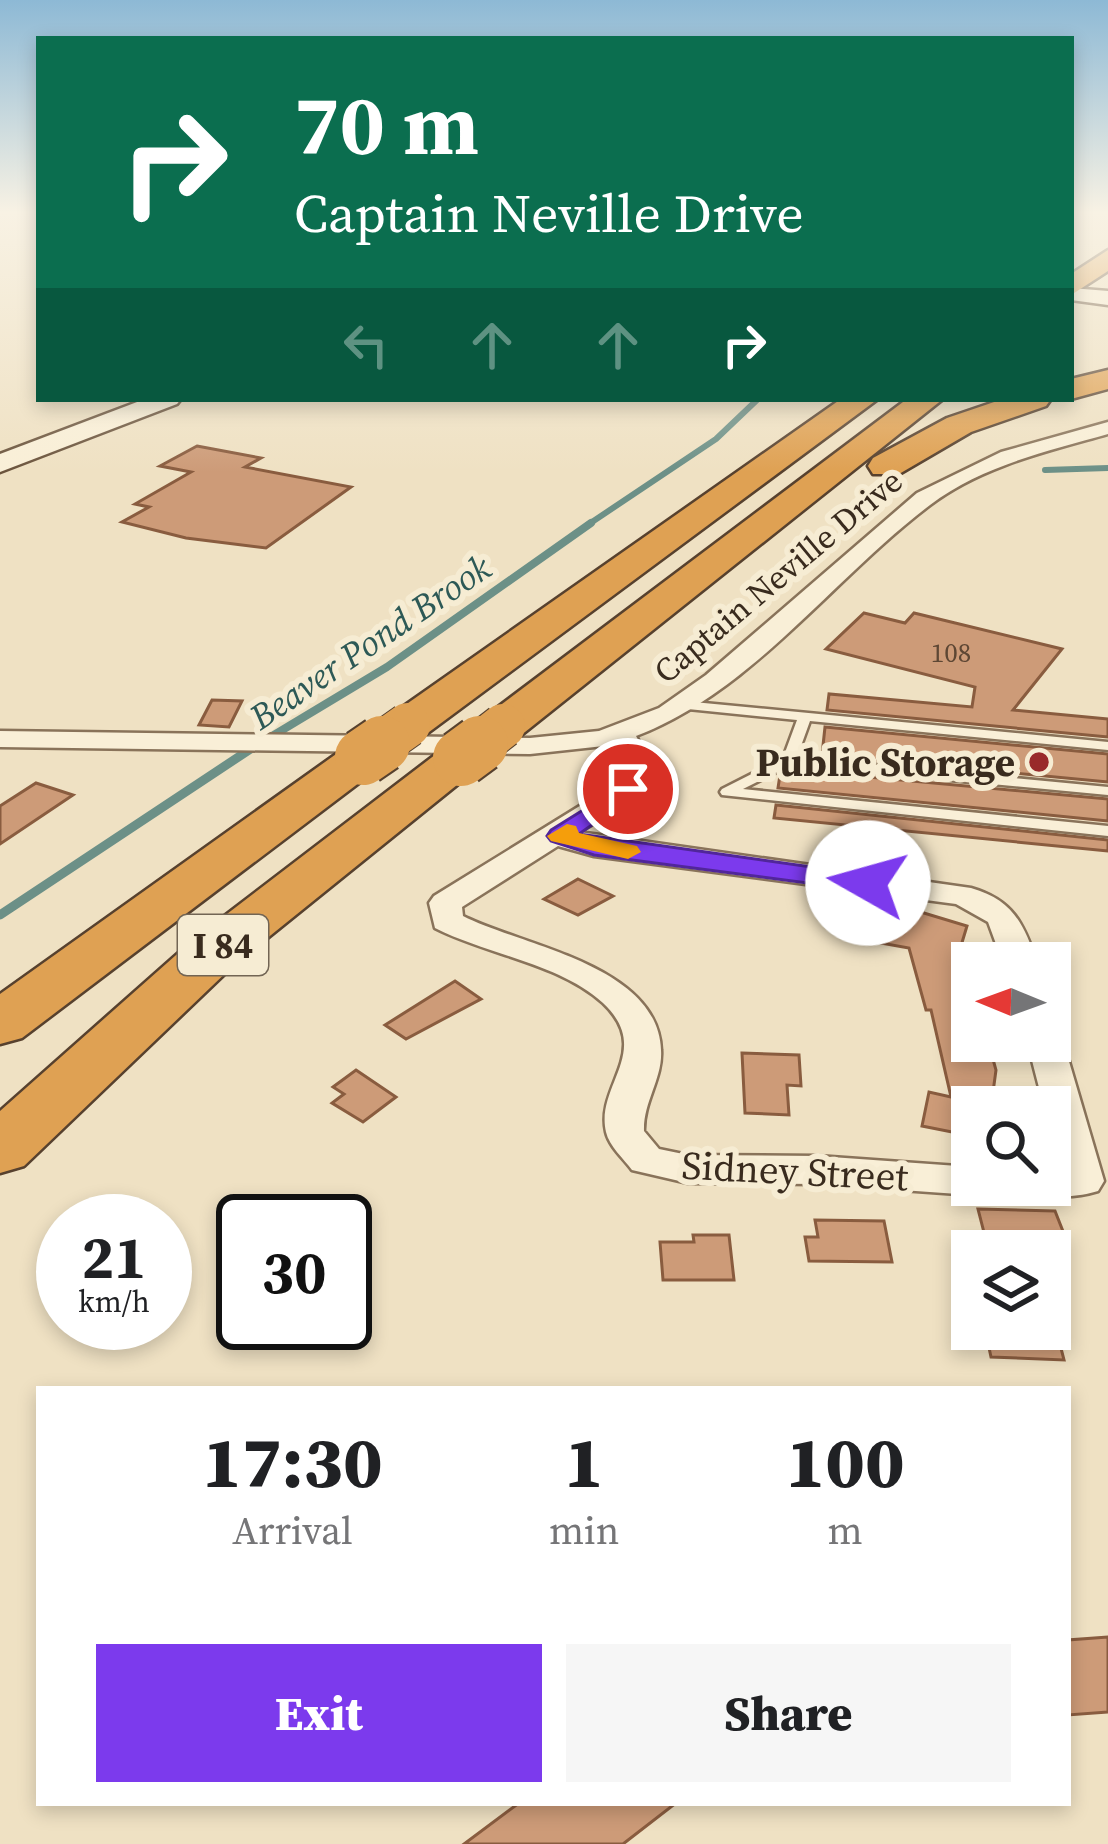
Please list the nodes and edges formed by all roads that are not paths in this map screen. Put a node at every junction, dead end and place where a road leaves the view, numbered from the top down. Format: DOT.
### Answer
graph roads {
  1 [pos="1108,380"];
  2 [pos="1074,388"];
  3 [pos="160,402"];
  4 [pos="802,402"];
  5 [pos="858,402"];
  6 [pos="923,402"];
  7 [pos="1026,402"];
  8 [pos="1108,428"];
  9 [pos="0,464"];
  10 [pos="628,567"];
  11 [pos="691,580"];
  12 [pos="683,705"];
  13 [pos="804,720"];
  14 [pos="621,735"];
  15 [pos="0,739"];
  16 [pos="37,740"];
  17 [pos="1108,746"];
  18 [pos="789,760"];
  19 [pos="0,762"];
  20 [pos="1108,791"];
  21 [pos="1108,831"];
  22 [pos="560,836"];
  23 [pos="1013,942"];
  24 [pos="0,1024"];
  25 [pos="0,1149"];
  26 [pos="951,1180"];
  1 -- 2 [label="highway"];
  3 -- 9 [label="main road"];
  4 -- 10 [label="highway"];
  5 -- 10 [label="highway, I 84"];
  6 -- 11 [label="highway, I 84"];
  7 -- 11 [label="highway"];
  8 -- 12 [label="street, Captain Neville Drive"];
  10 -- 24 [label="highway, I 84, bridge"];
  11 -- 25 [label="highway, I 84"];
  12 -- 13 [label="lane"];
  12 -- 14 [label="street, Captain Neville Drive"];
  13 -- 17 [label="lane"];
  13 -- 18 [label="lane"];
  14 -- 16 [label="street, Captain Neville Drive"];
  14 -- 22 [label="street"];
  15 -- 16 [label="street, Captain Neville Drive"];
  16 -- 19 [label="street"];
  18 -- 20 [label="lane"];
  18 -- 21 [label="lane"];
  22 -- 23 [label="street"];
  22 -- 26 [label="street, Sidney Street"];
}
